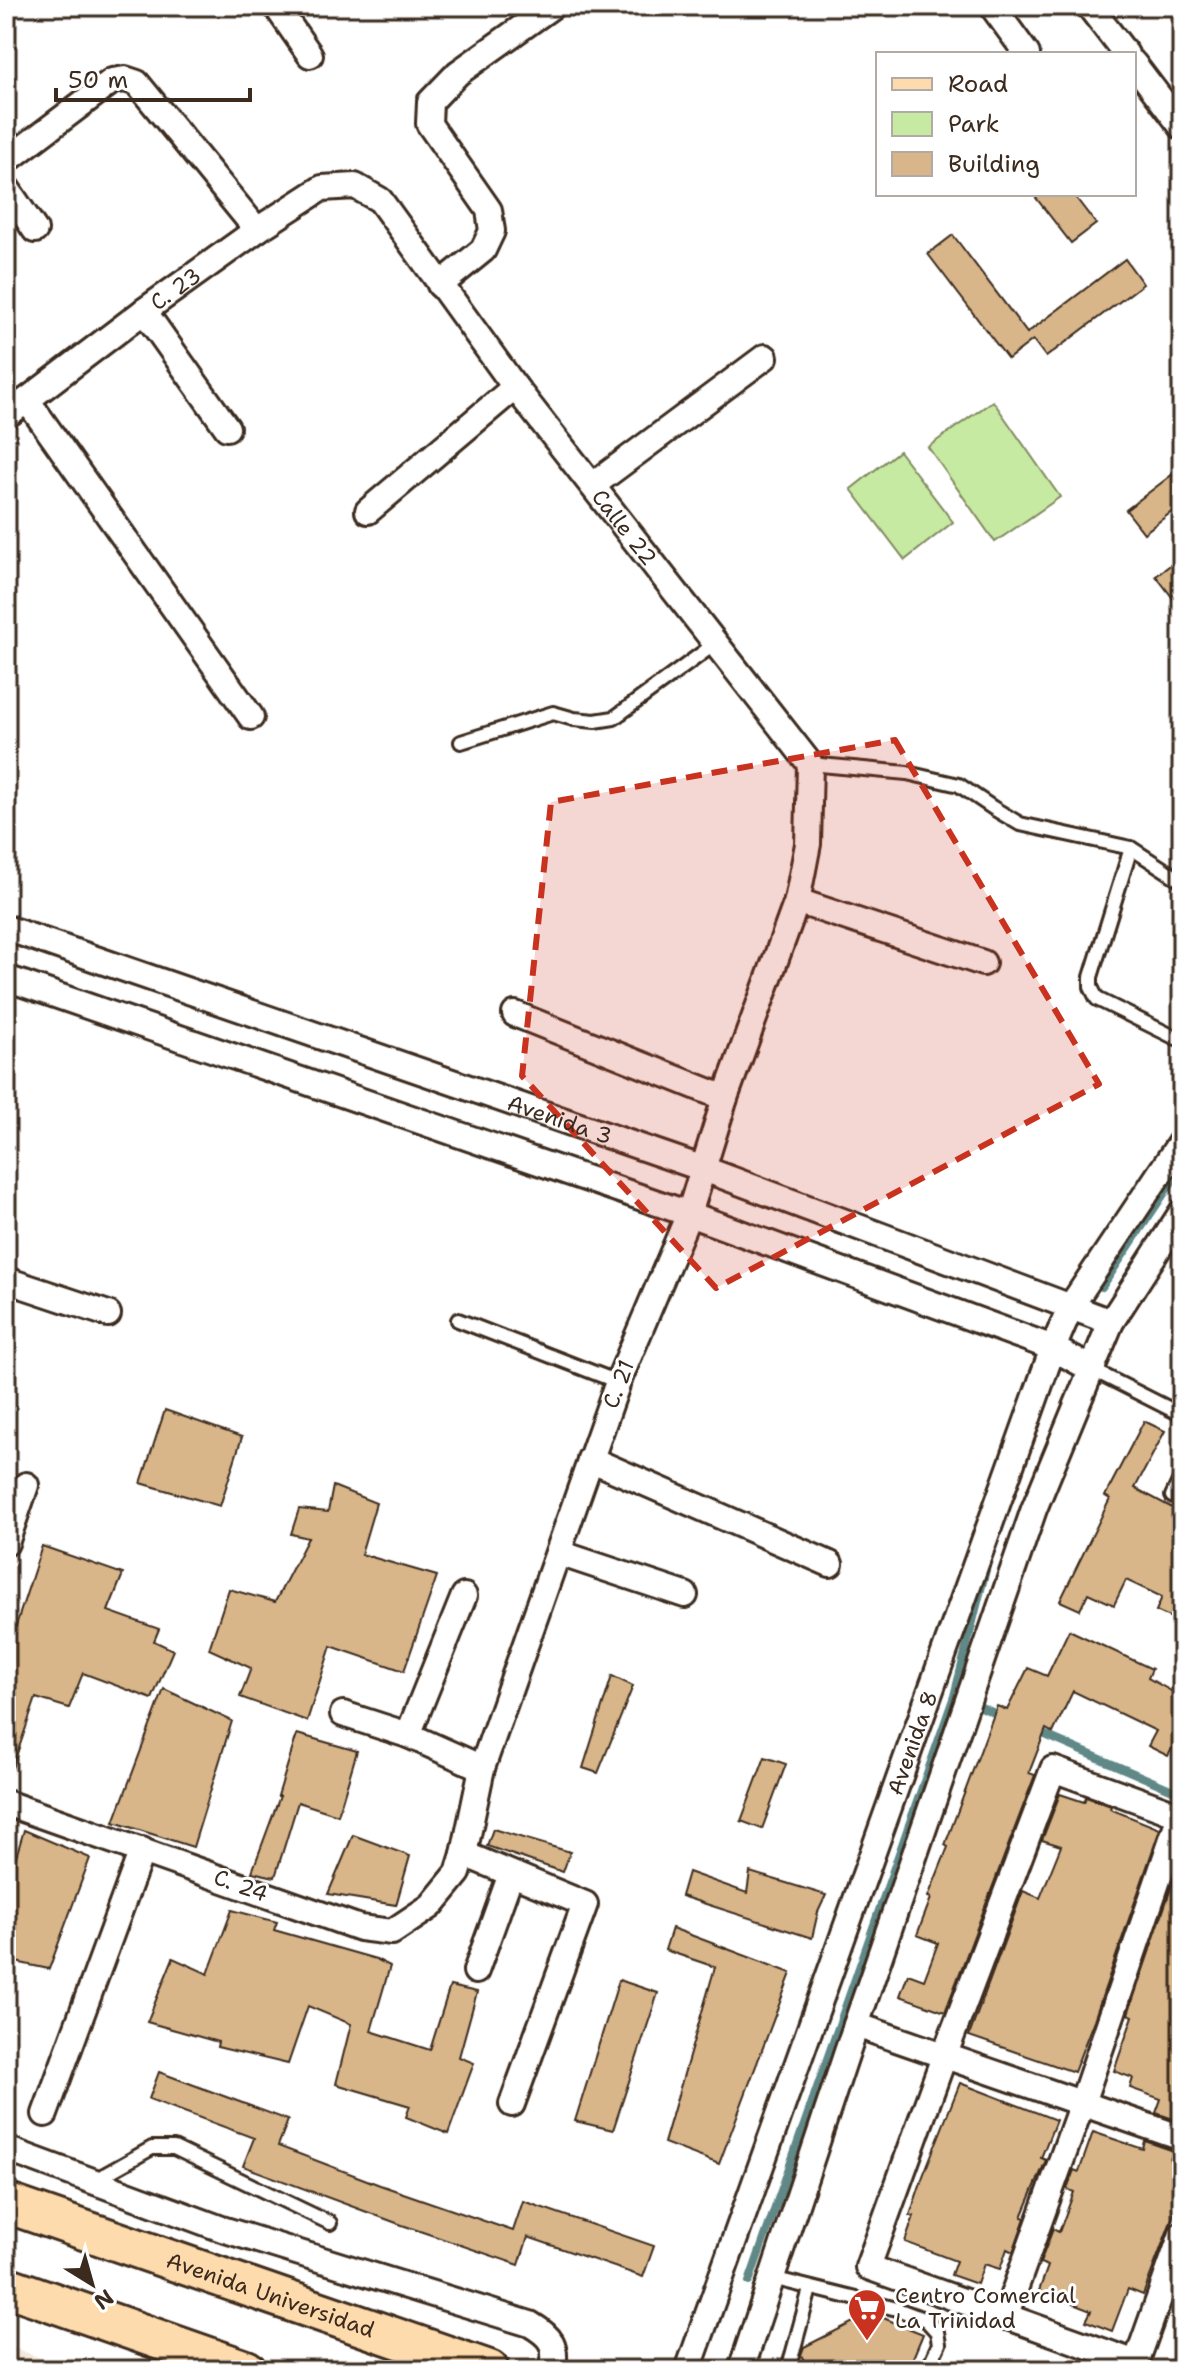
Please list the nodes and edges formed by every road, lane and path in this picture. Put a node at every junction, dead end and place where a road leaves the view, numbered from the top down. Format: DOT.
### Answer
graph roads {
  1 [pos="276,6"];
  2 [pos="552,6"];
  3 [pos="992,6"];
  4 [pos="1089,6"];
  5 [pos="1026,52"];
  6 [pos="1124,52"];
  7 [pos="310,55"];
  8 [pos="1136,67"];
  9 [pos="1182,127"];
  10 [pos="6,161"];
  11 [pos="355,186"];
  12 [pos="6,187"];
  13 [pos="35,230"];
  14 [pos="257,230"];
  15 [pos="440,285"];
  16 [pos="144,311"];
  17 [pos="765,357"];
  18 [pos="515,387"];
  19 [pos="27,400"];
  20 [pos="6,416"];
  21 [pos="227,428"];
  22 [pos="593,485"];
  23 [pos="368,511"];
  24 [pos="716,643"];
  25 [pos="251,717"];
  26 [pos="461,742"];
  27 [pos="810,764"];
  28 [pos="1131,848"];
  29 [pos="1182,881"];
  30 [pos="797,901"];
  31 [pos="6,928"];
  32 [pos="983,963"];
  33 [pos="6,978"];
  34 [pos="515,1014"];
  35 [pos="1182,1037"];
  36 [pos="725,1098"];
  37 [pos="1182,1140"];
  38 [pos="704,1169"];
  39 [pos="1182,1212"];
  40 [pos="689,1214"];
  41 [pos="6,1280"];
  42 [pos="1071,1306"];
  43 [pos="108,1314"];
  44 [pos="458,1320"];
  45 [pos="1111,1322"];
  46 [pos="1053,1348"];
  47 [pos="1093,1370"];
  48 [pos="618,1382"];
  49 [pos="1182,1415"];
  50 [pos="590,1459"];
  51 [pos="1182,1475"];
  52 [pos="26,1485"];
  53 [pos="1172,1496"];
  54 [pos="6,1543"];
  55 [pos="559,1553"];
  56 [pos="830,1564"];
  57 [pos="685,1595"];
  58 [pos="464,1596"];
  59 [pos="343,1714"];
  60 [pos="408,1735"];
  61 [pos="482,1768"];
  62 [pos="6,1803"];
  63 [pos="1181,1815"];
  64 [pos="142,1850"];
  65 [pos="461,1864"];
  66 [pos="511,1874"];
  67 [pos="476,1971"];
  68 [pos="856,2025"];
  69 [pos="945,2054"];
  70 [pos="1082,2103"];
  71 [pos="512,2104"];
  72 [pos="45,2114"];
  73 [pos="1182,2138"];
  74 [pos="6,2149"];
  75 [pos="93,2181"];
  76 [pos="6,2203"];
  77 [pos="330,2223"];
  78 [pos="1182,2234"];
  79 [pos="772,2278"];
  80 [pos="6,2286"];
  81 [pos="810,2289"];
  82 [pos="1005,2317"];
  83 [pos="246,2370"];
  84 [pos="489,2370"];
  85 [pos="553,2370"];
  86 [pos="688,2370"];
  87 [pos="741,2370"];
  88 [pos="788,2370"];
  89 [pos="927,2370"];
  1 -- 7 [label="street"];
  2 -- 15 [label="street"];
  3 -- 5 [label="street"];
  4 -- 6 [label="street"];
  8 -- 9 [label="street"];
  10 -- 14 [label="street"];
  11 -- 14 [label="street, C. 23"];
  11 -- 15 [label="street, Calle 22"];
  12 -- 13 [label="street"];
  14 -- 16 [label="street, C. 23"];
  15 -- 18 [label="street, Calle 22"];
  16 -- 19 [label="street, C. 23"];
  16 -- 21 [label="street"];
  17 -- 22 [label="street"];
  18 -- 22 [label="street, Calle 22"];
  18 -- 23 [label="street"];
  19 -- 20 [label="street, C. 23"];
  19 -- 25 [label="street"];
  22 -- 24 [label="street, Calle 22"];
  24 -- 26 [label="lane"];
  24 -- 27 [label="street, Calle 22"];
  27 -- 28 [label="lane"];
  27 -- 30 [label="street"];
  28 -- 29 [label="lane"];
  28 -- 35 [label="lane"];
  30 -- 32 [label="street"];
  30 -- 36 [label="street, C. 21"];
  31 -- 38 [label="street, Avenida 3"];
  33 -- 40 [label="street"];
  34 -- 36 [label="street"];
  36 -- 38 [label="street, C. 21"];
  37 -- 42 [label="street, Avenida 8"];
  38 -- 40 [label="street, C. 21"];
  38 -- 42 [label="street, Avenida 3"];
  39 -- 45 [label="street, Avenida 8"];
  40 -- 46 [label="street"];
  40 -- 48 [label="street, C. 21"];
  41 -- 43 [label="street"];
  42 -- 45 [label="street, Avenida 3"];
  42 -- 46 [label="street, Avenida 8"];
  44 -- 48 [label="lane"];
  45 -- 47 [label="street, Avenida 8"];
  46 -- 47 [label="street"];
  46 -- 86 [label="street, Avenida 8"];
  47 -- 49 [label="lane"];
  47 -- 68 [label="street, Avenida 8"];
  48 -- 50 [label="street, C. 21"];
  50 -- 55 [label="street, C. 21"];
  50 -- 56 [label="street"];
  51 -- 53 [label="lane"];
  52 -- 54 [label="street"];
  55 -- 57 [label="street"];
  55 -- 61 [label="street, C. 21"];
  58 -- 60 [label="street"];
  59 -- 60 [label="street"];
  60 -- 61 [label="street"];
  61 -- 65 [label="street, C. 21"];
  62 -- 64 [label="street, C. 24"];
  63 -- 69 [label="street"];
  63 -- 70 [label="street"];
  64 -- 65 [label="street, C. 24"];
  64 -- 72 [label="street"];
  65 -- 66 [label="street"];
  66 -- 67 [label="street"];
  66 -- 71 [label="street"];
  68 -- 69 [label="street"];
  68 -- 79 [label="street, Avenida 8"];
  69 -- 70 [label="street"];
  69 -- 82 [label="street"];
  70 -- 73 [label="street"];
  70 -- 82 [label="street"];
  74 -- 75 [label="street"];
  75 -- 77 [label="lane"];
  75 -- 85 [label="street"];
  76 -- 84 [label="main road, Avenida Universidad"];
  78 -- 82 [label="street"];
  79 -- 81 [label="lane"];
  79 -- 87 [label="street, Avenida 8"];
  80 -- 83 [label="main road"];
  81 -- 88 [label="lane"];
  81 -- 89 [label="lane"];
}
